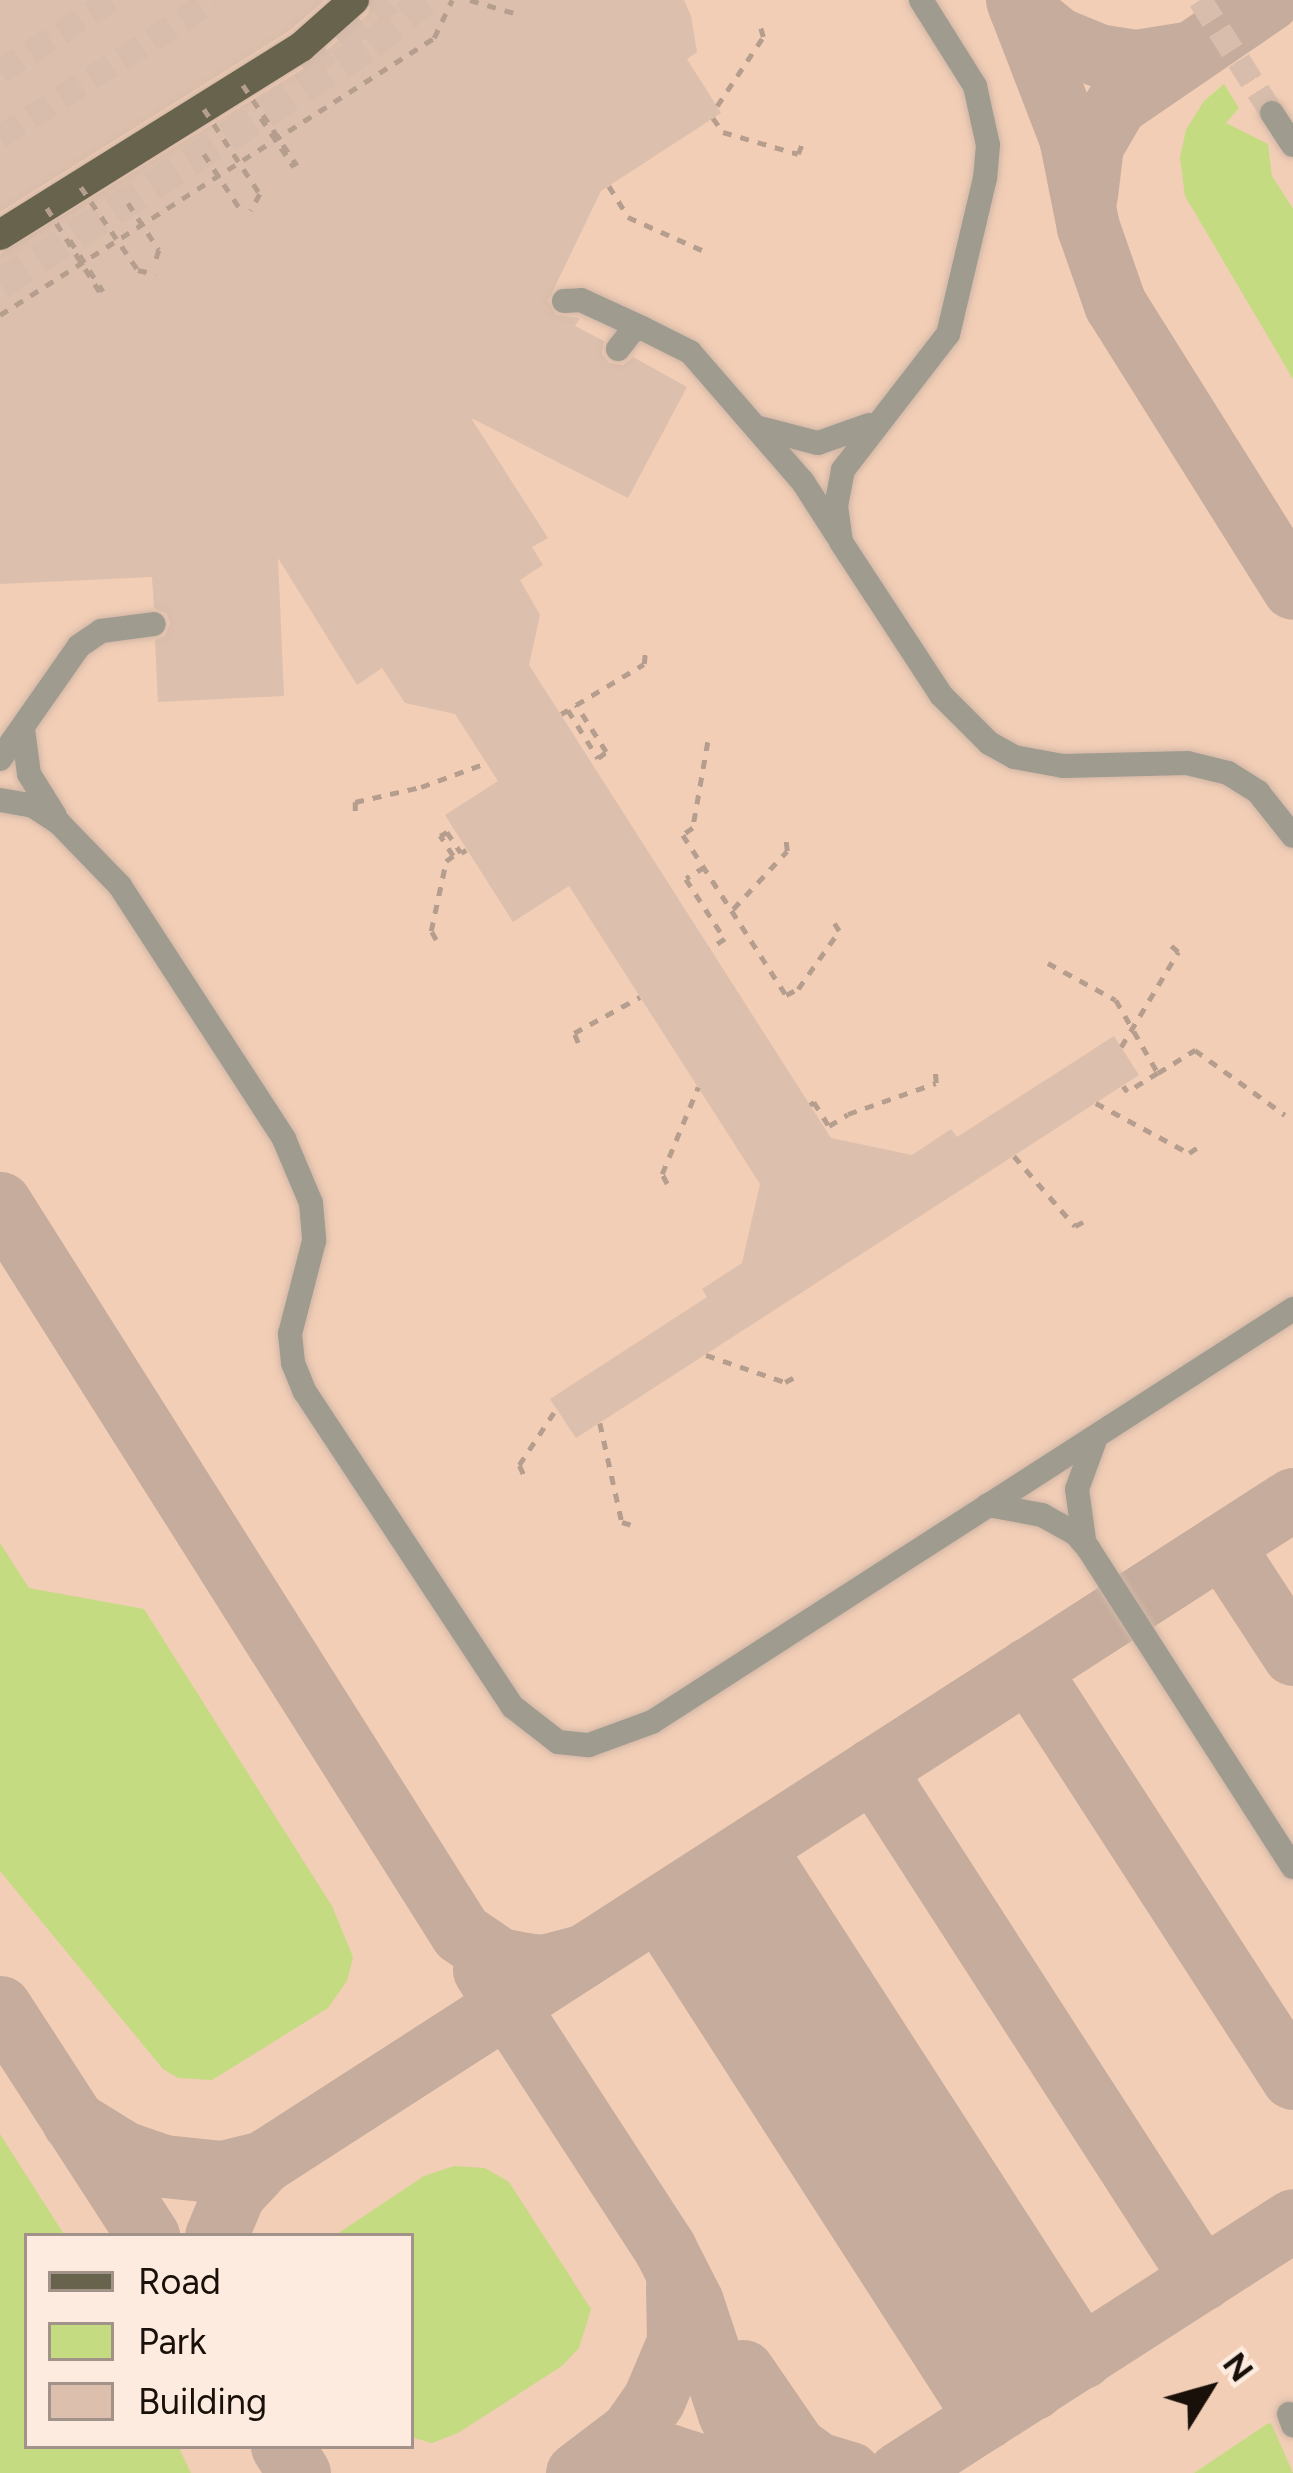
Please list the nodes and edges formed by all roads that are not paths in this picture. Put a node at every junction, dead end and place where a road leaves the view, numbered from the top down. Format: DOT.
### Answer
graph roads {
  1 [pos="355,0"];
  2 [pos="921,0"];
  3 [pos="1273,113"];
  4 [pos="1293,145"];
  5 [pos="0,235"];
  6 [pos="564,301"];
  7 [pos="642,328"];
  8 [pos="618,349"];
  9 [pos="880,417"];
  10 [pos="755,426"];
  11 [pos="842,542"];
  12 [pos="154,625"];
  13 [pos="23,728"];
  14 [pos="0,759"];
  15 [pos="0,800"];
  16 [pos="68,831"];
  17 [pos="1293,836"];
  18 [pos="1293,1309"];
  19 [pos="1097,1435"];
  20 [pos="988,1505"];
  21 [pos="1088,1548"];
  22 [pos="1293,1867"];
  1 -- 5 [label="main road"];
  2 -- 9 [label="street"];
  3 -- 4 [label="street"];
  6 -- 7 [label="street"];
  7 -- 8 [label="street"];
  7 -- 10 [label="street"];
  9 -- 10 [label="street"];
  9 -- 11 [label="street"];
  10 -- 11 [label="street"];
  11 -- 17 [label="street"];
  12 -- 13 [label="street"];
  13 -- 14 [label="street"];
  13 -- 16 [label="street"];
  15 -- 16 [label="street"];
  16 -- 20 [label="street"];
  18 -- 19 [label="street"];
  19 -- 20 [label="street"];
  19 -- 21 [label="street"];
  20 -- 21 [label="street"];
  21 -- 22 [label="street"];
}
